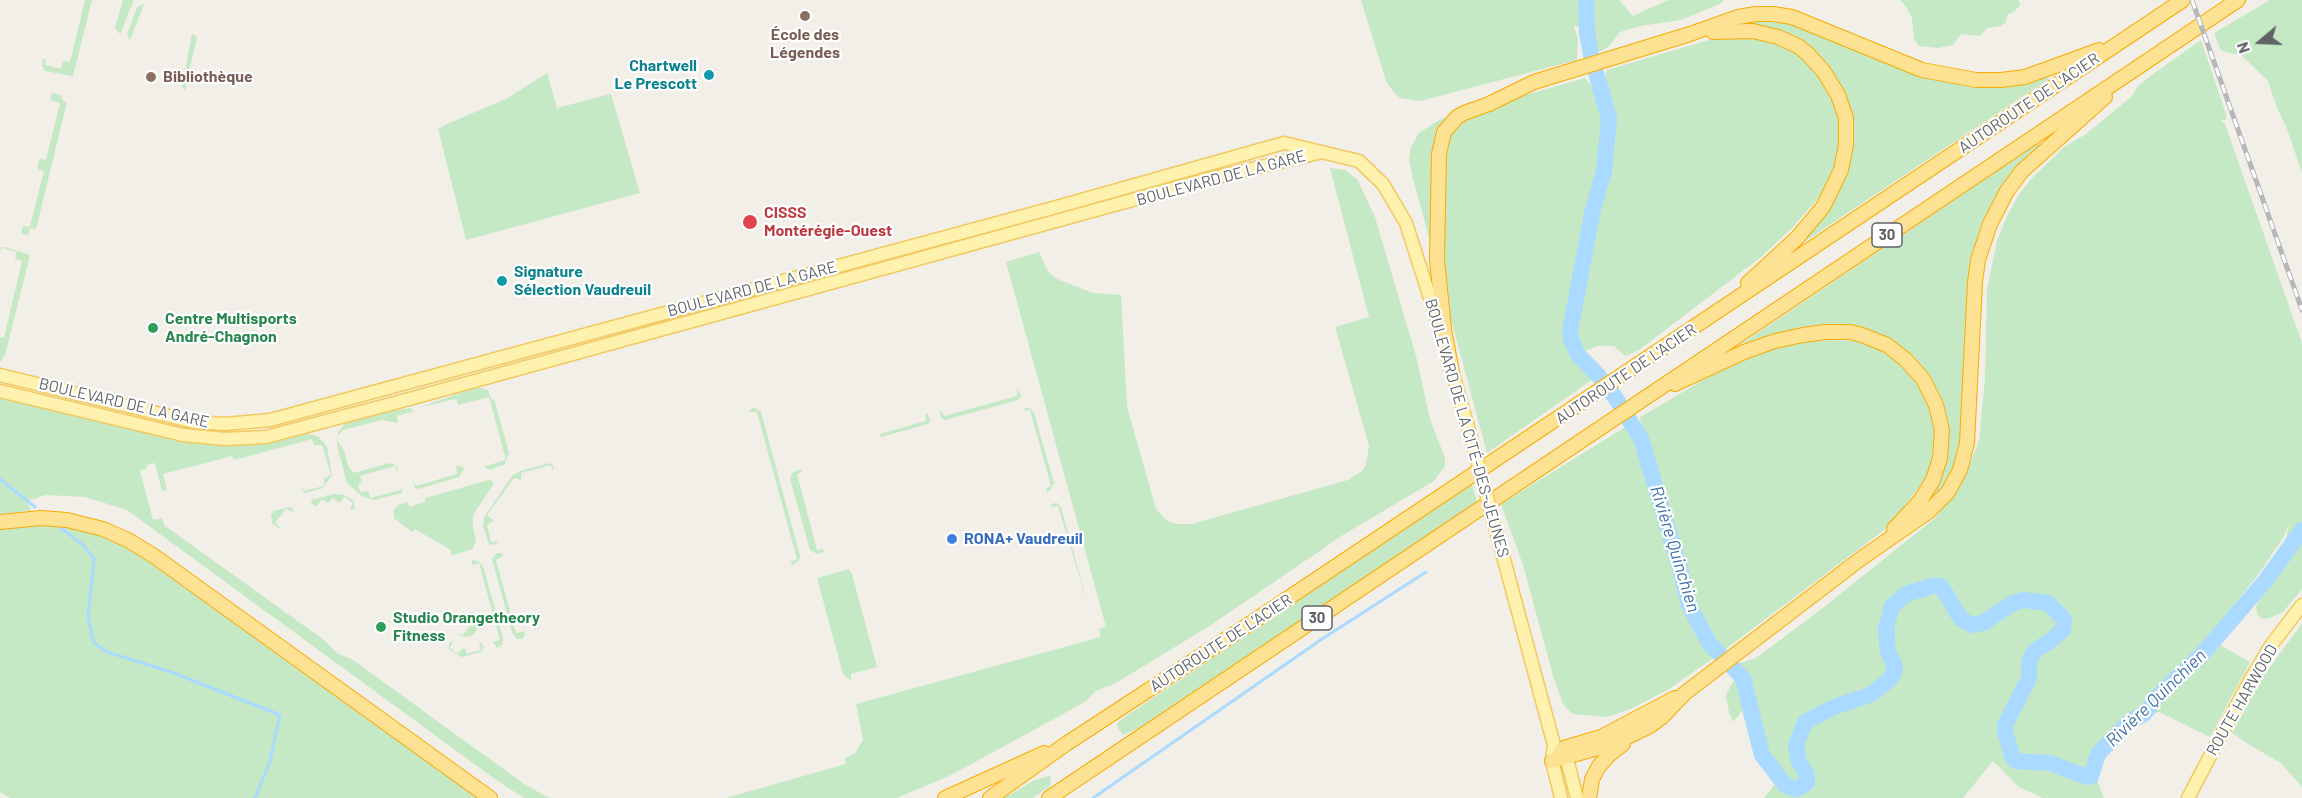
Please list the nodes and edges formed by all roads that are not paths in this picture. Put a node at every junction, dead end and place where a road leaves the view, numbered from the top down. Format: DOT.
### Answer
graph roads {
  1 [pos="2183,0"];
  2 [pos="2238,0"];
  3 [pos="1690,34"];
  4 [pos="2124,40"];
  5 [pos="2137,67"];
  6 [pos="1325,151"];
  7 [pos="1719,311"];
  8 [pos="1452,372"];
  9 [pos="0,375"];
  10 [pos="0,391"];
  11 [pos="1634,404"];
  12 [pos="0,522"];
  13 [pos="1859,560"];
  14 [pos="2302,605"];
  15 [pos="1685,693"];
  16 [pos="1174,715"];
  17 [pos="1638,733"];
  18 [pos="1066,744"];
  19 [pos="1561,750"];
  20 [pos="1552,761"];
  21 [pos="490,798"];
  22 [pos="945,798"];
  23 [pos="990,798"];
  24 [pos="1049,798"];
  25 [pos="1059,798"];
  26 [pos="1561,798"];
  27 [pos="1577,798"];
  28 [pos="1589,798"];
  29 [pos="2188,798"];
  1 -- 4 [label="highway, AUTOROUTE DE L'ACIER / 30"];
  2 -- 5 [label="highway, AUTOROUTE DE L'ACIER / 30"];
  3 -- 4 [label="highway"];
  3 -- 7 [label="highway"];
  3 -- 8 [label="highway"];
  4 -- 7 [label="highway, AUTOROUTE DE L'ACIER / 30"];
  5 -- 11 [label="highway, AUTOROUTE DE L'ACIER / 30"];
  5 -- 13 [label="highway"];
  6 -- 8 [label="main road, BOULEVARD DE LA CITÉ-DES-JEUNES"];
  6 -- 9 [label="main road, BOULEVARD DE LA GARE"];
  6 -- 10 [label="main road, BOULEVARD DE LA GARE"];
  7 -- 18 [label="highway, AUTOROUTE DE L'ACIER / 30"];
  8 -- 19 [label="main road, BOULEVARD DE LA CITÉ-DES-JEUNES, bridge"];
  11 -- 13 [label="highway"];
  11 -- 16 [label="highway, AUTOROUTE DE L'ACIER / 30"];
  12 -- 21 [label="highway"];
  13 -- 15 [label="highway"];
  14 -- 29 [label="main road, ROUTE HARWOOD"];
  15 -- 17 [label="highway"];
  15 -- 19 [label="highway"];
  16 -- 24 [label="highway"];
  16 -- 25 [label="highway"];
  17 -- 19 [label="highway"];
  17 -- 28 [label="highway"];
  18 -- 22 [label="highway"];
  18 -- 23 [label="highway"];
  19 -- 20 [label="highway"];
  19 -- 27 [label="main road, BOULEVARD DE LA CITÉ-DES-JEUNES"];
  20 -- 26 [label="main road"];
}
